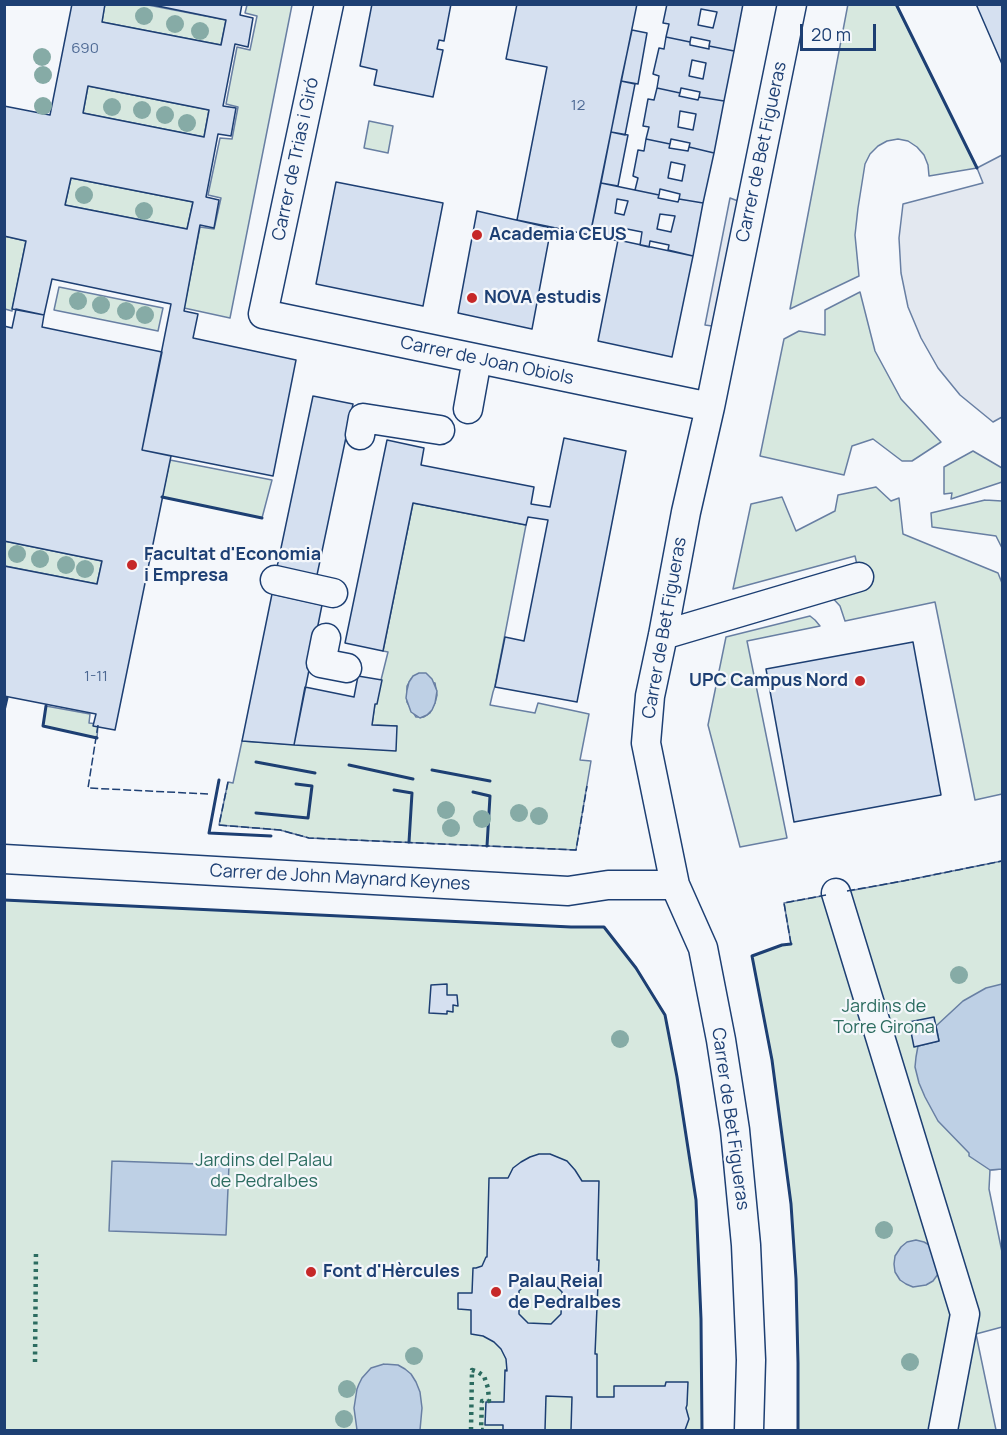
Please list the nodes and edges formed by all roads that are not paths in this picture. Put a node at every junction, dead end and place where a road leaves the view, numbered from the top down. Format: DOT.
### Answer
graph roads {
  1 [pos="329,4"];
  2 [pos="792,4"];
  3 [pos="263,314"];
  4 [pos="477,359"];
  5 [pos="710,407"];
  6 [pos="468,409"];
  7 [pos="440,430"];
  8 [pos="360,435"];
  9 [pos="859,577"];
  10 [pos="275,580"];
  11 [pos="333,593"];
  12 [pos="663,635"];
  13 [pos="326,638"];
  14 [pos="347,668"];
  15 [pos="4,859"];
  16 [pos="675,885"];
  17 [pos="836,893"];
  18 [pos="749,1431"];
  19 [pos="943,1431"];
  1 -- 3 [label="street, Carrer de Trias i Giró"];
  2 -- 5 [label="street, Carrer de Bet Figueras"];
  3 -- 4 [label="street, Carrer de Joan Obiols"];
  4 -- 5 [label="street, Carrer de Joan Obiols"];
  4 -- 6 [label="street"];
  5 -- 12 [label="street, Carrer de Bet Figueras"];
  7 -- 8 [label="street"];
  9 -- 12 [label="street"];
  10 -- 11 [label="street"];
  12 -- 16 [label="street, Carrer de Bet Figueras"];
  13 -- 14 [label="street"];
  15 -- 16 [label="street, Carrer de John Maynard Keynes"];
  16 -- 18 [label="street, Carrer de Bet Figueras"];
  17 -- 19 [label="street"];
}
